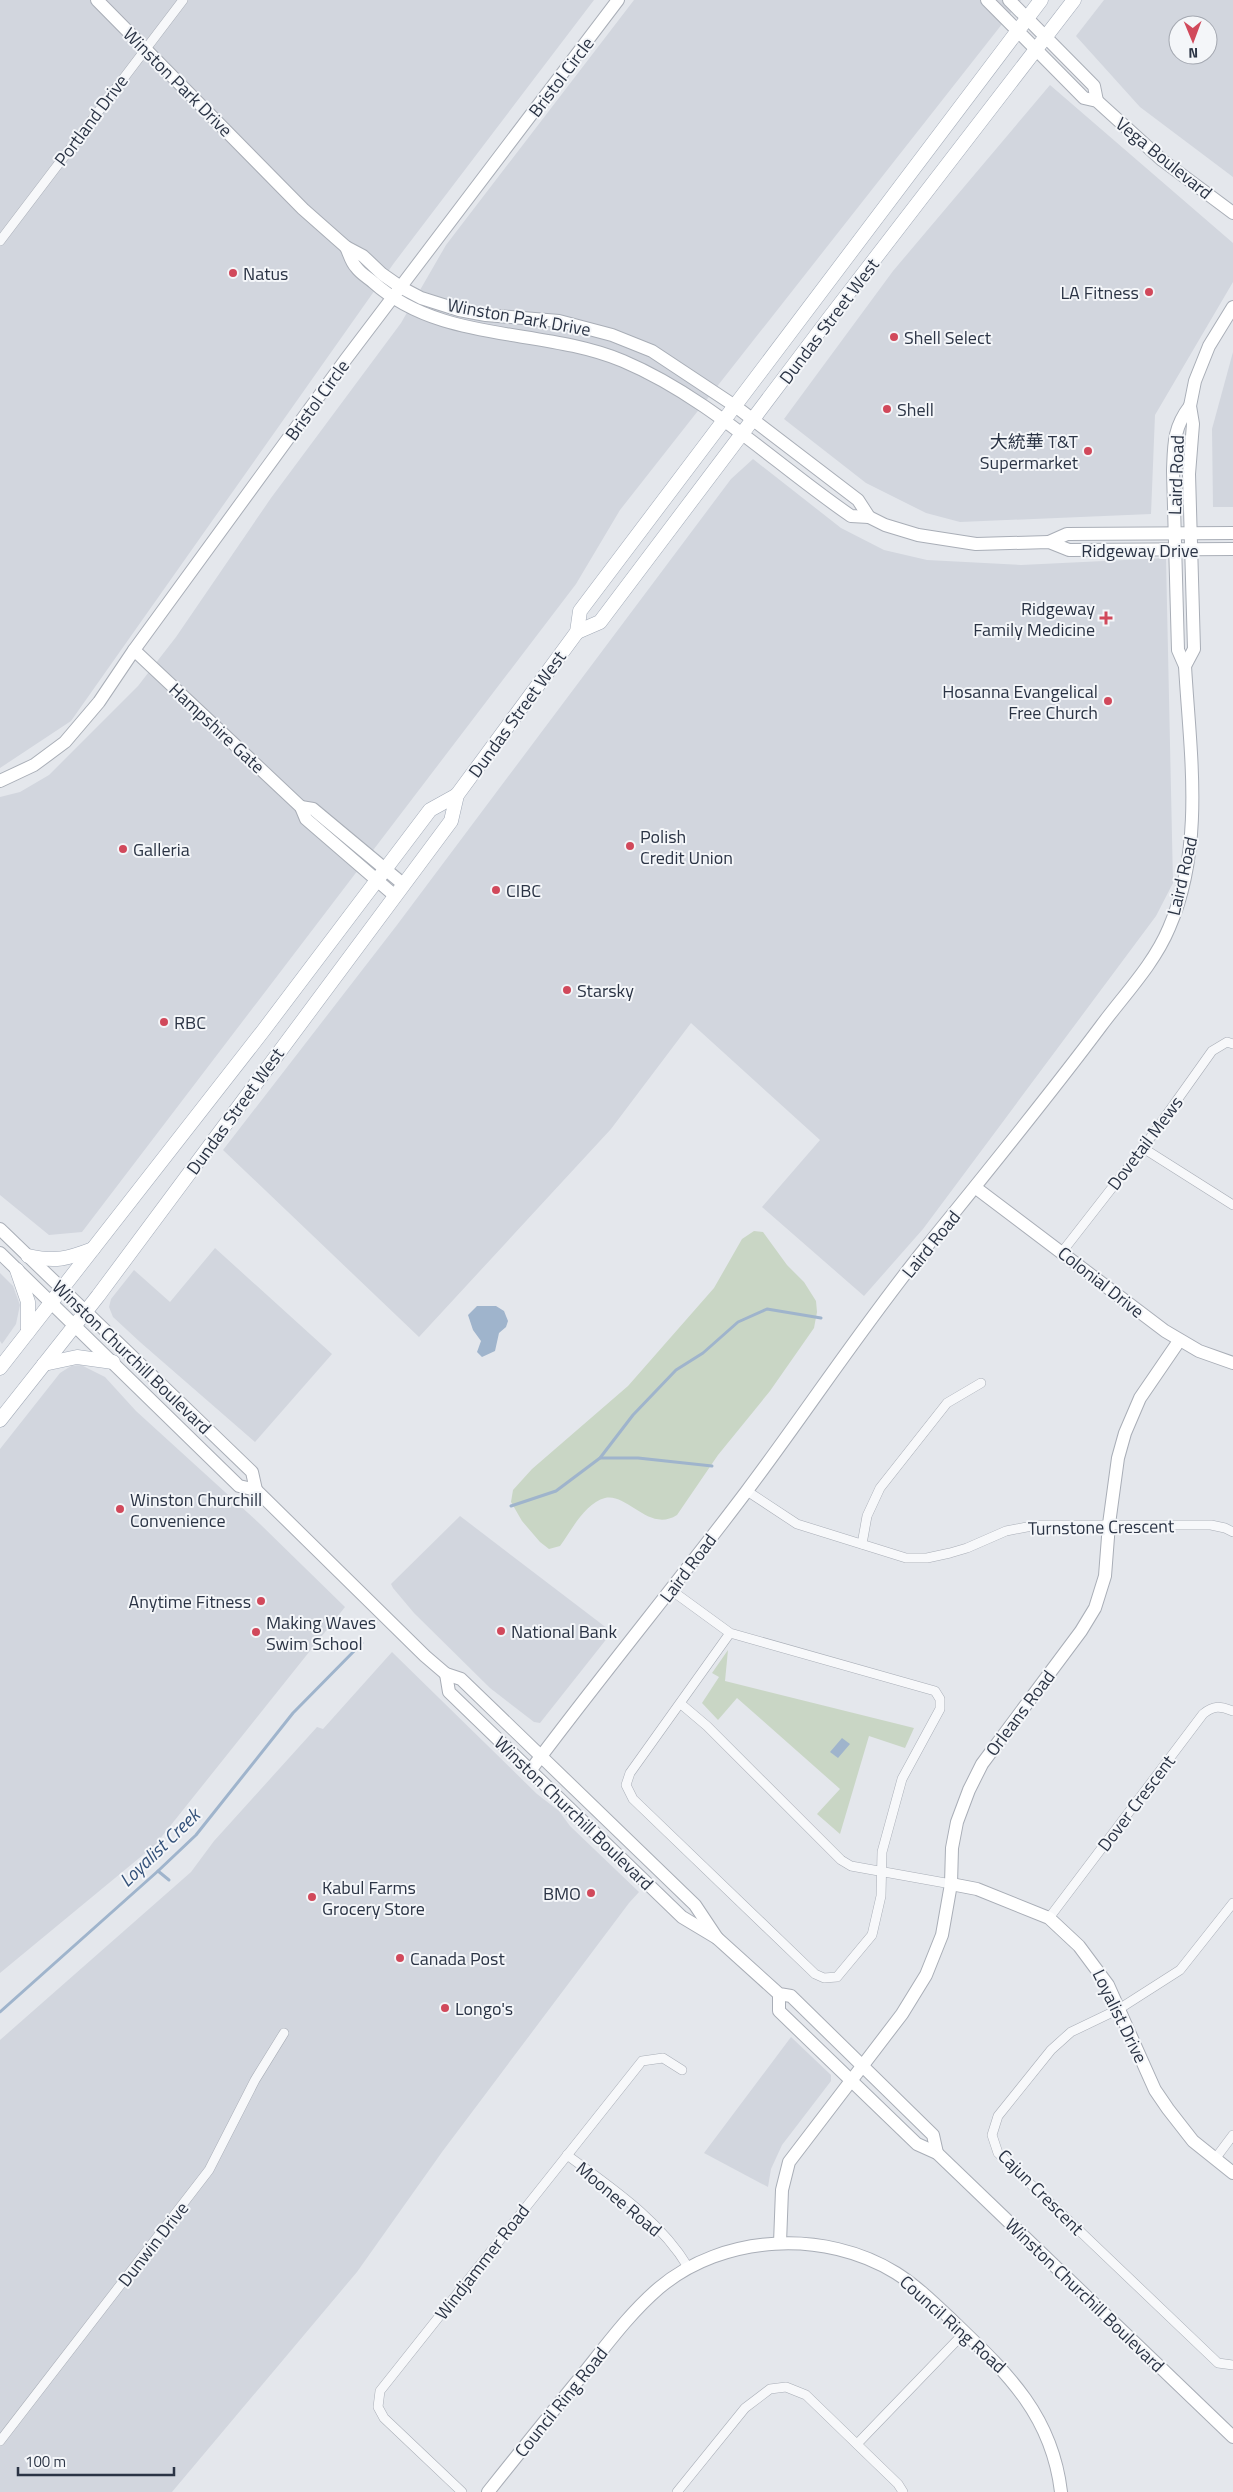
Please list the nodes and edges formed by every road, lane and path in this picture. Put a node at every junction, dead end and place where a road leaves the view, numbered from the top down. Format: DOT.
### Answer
graph roads {
  1 [pos="97,0"];
  2 [pos="183,0"];
  3 [pos="618,0"];
  4 [pos="987,0"];
  5 [pos="1009,0"];
  6 [pos="1042,0"];
  7 [pos="1074,0"];
  8 [pos="1027,19"];
  9 [pos="1017,32"];
  10 [pos="1042,34"];
  11 [pos="1032,47"];
  12 [pos="145,48"];
  13 [pos="1097,101"];
  14 [pos="1233,213"];
  15 [pos="0,241"];
  16 [pos="346,247"];
  17 [pos="402,288"];
  18 [pos="393,299"];
  19 [pos="1233,307"];
  20 [pos="1190,406"];
  21 [pos="744,414"];
  22 [pos="733,428"];
  23 [pos="869,517"];
  24 [pos="1174,533"];
  25 [pos="1190,533"];
  26 [pos="1233,534"];
  27 [pos="1049,542"];
  28 [pos="1175,549"];
  29 [pos="1191,549"];
  30 [pos="1233,549"];
  31 [pos="577,632"];
  32 [pos="134,650"];
  33 [pos="1185,666"];
  34 [pos="0,781"];
  35 [pos="457,795"];
  36 [pos="380,874"];
  37 [pos="398,890"];
  38 [pos="1233,1044"];
  39 [pos="1143,1148"];
  40 [pos="976,1188"];
  41 [pos="1233,1205"];
  42 [pos="0,1229"];
  43 [pos="94,1248"];
  44 [pos="1062,1252"];
  45 [pos="0,1253"];
  46 [pos="28,1256"];
  47 [pos="17,1270"];
  48 [pos="62,1289"];
  49 [pos="51,1302"];
  50 [pos="86,1312"];
  51 [pos="75,1326"];
  52 [pos="28,1332"];
  53 [pos="1179,1341"];
  54 [pos="113,1362"];
  55 [pos="1233,1363"];
  56 [pos="44,1364"];
  57 [pos="0,1368"];
  58 [pos="981,1383"];
  59 [pos="0,1420"];
  60 [pos="256,1490"];
  61 [pos="747,1491"];
  62 [pos="1109,1524"];
  63 [pos="1233,1532"];
  64 [pos="862,1544"];
  65 [pos="671,1590"];
  66 [pos="730,1634"];
  67 [pos="446,1674"];
  68 [pos="681,1704"];
  69 [pos="1233,1710"];
  70 [pos="541,1756"];
  71 [pos="530,1771"];
  72 [pos="882,1870"];
  73 [pos="952,1884"];
  74 [pos="1233,1903"];
  75 [pos="1049,1918"];
  76 [pos="717,1938"];
  77 [pos="779,1994"];
  78 [pos="1119,2009"];
  79 [pos="284,2033"];
  80 [pos="862,2065"];
  81 [pos="682,2070"];
  82 [pos="851,2080"];
  83 [pos="1233,2135"];
  84 [pos="937,2153"];
  85 [pos="567,2155"];
  86 [pos="1215,2159"];
  87 [pos="1233,2173"];
  88 [pos="780,2243"];
  89 [pos="688,2267"];
  90 [pos="965,2332"];
  91 [pos="1233,2365"];
  92 [pos="1233,2437"];
  93 [pos="0,2441"];
  94 [pos="857,2444"];
  95 [pos="462,2492"];
  96 [pos="488,2492"];
  97 [pos="676,2492"];
  98 [pos="903,2492"];
  99 [pos="1061,2492"];
  1 -- 12 [label="street, Winston Park Drive"];
  2 -- 12 [label="street, Portland Drive"];
  3 -- 17 [label="street, Bristol Circle"];
  4 -- 9 [label="street, Vega Boulevard"];
  5 -- 8 [label="street, Vega Boulevard"];
  6 -- 8 [label="main road, Dundas Street West"];
  7 -- 10 [label="main road, Dundas Street West"];
  8 -- 9 [label="main road, Dundas Street West"];
  8 -- 10 [label="street, Vega Boulevard"];
  9 -- 11 [label="street, Vega Boulevard"];
  9 -- 21 [label="main road, Dundas Street West"];
  10 -- 11 [label="main road, Dundas Street West"];
  10 -- 13 [label="street, Vega Boulevard"];
  11 -- 13 [label="street, Vega Boulevard"];
  11 -- 21 [label="main road, Dundas Street West"];
  12 -- 15 [label="street, Portland Drive"];
  12 -- 16 [label="street, Winston Park Drive"];
  13 -- 14 [label="street, Vega Boulevard"];
  16 -- 17 [label="street, Winston Park Drive"];
  16 -- 18 [label="street, Winston Park Drive"];
  17 -- 18 [label="street, Bristol Circle"];
  17 -- 21 [label="street, Winston Park Drive"];
  18 -- 22 [label="street, Winston Park Drive"];
  18 -- 32 [label="street, Bristol Circle"];
  19 -- 20 [label="street, Laird Road"];
  20 -- 24 [label="street, Laird Road"];
  20 -- 25 [label="street, Laird Road"];
  21 -- 22 [label="main road, Dundas Street West"];
  21 -- 22 [label="main road, Dundas Street West"];
  21 -- 23 [label="street"];
  22 -- 23 [label="street, Ridgeway Drive"];
  22 -- 31 [label="main road, Dundas Street West"];
  22 -- 31 [label="main road, Dundas Street West"];
  23 -- 27 [label="street, Ridgeway Drive"];
  24 -- 25 [label="street, Ridgeway Drive"];
  24 -- 27 [label="street, Ridgeway Drive"];
  24 -- 28 [label="street, Laird Road"];
  25 -- 26 [label="street, Ridgeway Drive"];
  25 -- 29 [label="street, Laird Road"];
  27 -- 28 [label="street, Ridgeway Drive"];
  28 -- 29 [label="street, Ridgeway Drive"];
  28 -- 33 [label="street, Laird Road"];
  29 -- 30 [label="street, Ridgeway Drive"];
  29 -- 33 [label="street, Laird Road"];
  31 -- 35 [label="main road, Dundas Street West"];
  32 -- 34 [label="street, Bristol Circle"];
  32 -- 36 [label="street, Hampshire Gate"];
  33 -- 40 [label="street, Laird Road"];
  35 -- 36 [label="main road, Dundas Street West"];
  35 -- 37 [label="main road, Dundas Street West"];
  36 -- 37 [label="street, Hampshire Gate"];
  36 -- 43 [label="main road, Dundas Street West"];
  37 -- 50 [label="main road, Dundas Street West"];
  38 -- 39 [label="street, Dovetail Mews"];
  39 -- 41 [label="street"];
  39 -- 44 [label="street, Dovetail Mews"];
  40 -- 44 [label="street, Colonial Drive"];
  40 -- 61 [label="street, Laird Road"];
  42 -- 46 [label="street, Winston Churchill Boulevard"];
  43 -- 46 [label="main road"];
  43 -- 48 [label="main road, Dundas Street West"];
  44 -- 53 [label="street, Colonial Drive"];
  45 -- 47 [label="street, Winston Churchill Boulevard"];
  46 -- 48 [label="street, Winston Churchill Boulevard"];
  47 -- 49 [label="street, Winston Churchill Boulevard"];
  47 -- 52 [label="main road"];
  48 -- 49 [label="main road, Dundas Street West"];
  48 -- 50 [label="street, Winston Churchill Boulevard"];
  49 -- 51 [label="street, Winston Churchill Boulevard"];
  49 -- 52 [label="main road, Dundas Street West"];
  50 -- 51 [label="main road, Dundas Street West"];
  50 -- 60 [label="street, Winston Churchill Boulevard"];
  51 -- 54 [label="street, Winston Churchill Boulevard"];
  51 -- 56 [label="main road, Dundas Street West"];
  52 -- 57 [label="main road, Dundas Street West"];
  53 -- 55 [label="street, Colonial Drive"];
  53 -- 62 [label="street, Orleans Road"];
  54 -- 56 [label="main road"];
  54 -- 60 [label="street, Winston Churchill Boulevard"];
  56 -- 59 [label="main road, Dundas Street West"];
  58 -- 64 [label="street"];
  60 -- 67 [label="street, Winston Churchill Boulevard"];
  61 -- 64 [label="street, Turnstone Crescent"];
  61 -- 65 [label="street, Laird Road"];
  62 -- 63 [label="street, Turnstone Crescent"];
  62 -- 64 [label="street, Turnstone Crescent"];
  62 -- 73 [label="street, Orleans Road"];
  65 -- 66 [label="street"];
  65 -- 70 [label="street, Laird Road"];
  66 -- 68 [label="street"];
  66 -- 72 [label="street"];
  67 -- 70 [label="street, Winston Churchill Boulevard"];
  67 -- 71 [label="street, Winston Churchill Boulevard"];
  68 -- 72 [label="street"];
  68 -- 72 [label="street"];
  69 -- 75 [label="street, Dover Crescent"];
  70 -- 71 [label="street, Laird Road"];
  70 -- 76 [label="street, Winston Churchill Boulevard"];
  71 -- 76 [label="street, Winston Churchill Boulevard"];
  72 -- 73 [label="street"];
  73 -- 75 [label="street, Loyalist Drive"];
  73 -- 80 [label="street, Orleans Road"];
  74 -- 78 [label="street"];
  75 -- 78 [label="street, Loyalist Drive"];
  76 -- 77 [label="street, Winston Churchill Boulevard"];
  77 -- 80 [label="street, Winston Churchill Boulevard"];
  77 -- 82 [label="street, Winston Churchill Boulevard"];
  78 -- 86 [label="street, Loyalist Drive"];
  78 -- 91 [label="street, Cajun Crescent"];
  79 -- 93 [label="street, Dunwin Drive"];
  80 -- 82 [label="street, Orleans Road"];
  80 -- 84 [label="street, Winston Churchill Boulevard"];
  81 -- 85 [label="street, Windjammer Road"];
  82 -- 84 [label="street, Winston Churchill Boulevard"];
  82 -- 88 [label="street, Orleans Road"];
  83 -- 86 [label="street"];
  84 -- 92 [label="street, Winston Churchill Boulevard"];
  85 -- 89 [label="street, Moonee Road"];
  85 -- 95 [label="street, Windjammer Road"];
  86 -- 87 [label="street, Loyalist Drive"];
  88 -- 89 [label="street, Council Ring Road"];
  88 -- 90 [label="street, Council Ring Road"];
  89 -- 96 [label="street, Council Ring Road"];
  90 -- 94 [label="street"];
  90 -- 99 [label="street, Council Ring Road"];
  94 -- 97 [label="street"];
  94 -- 98 [label="street"];
}
